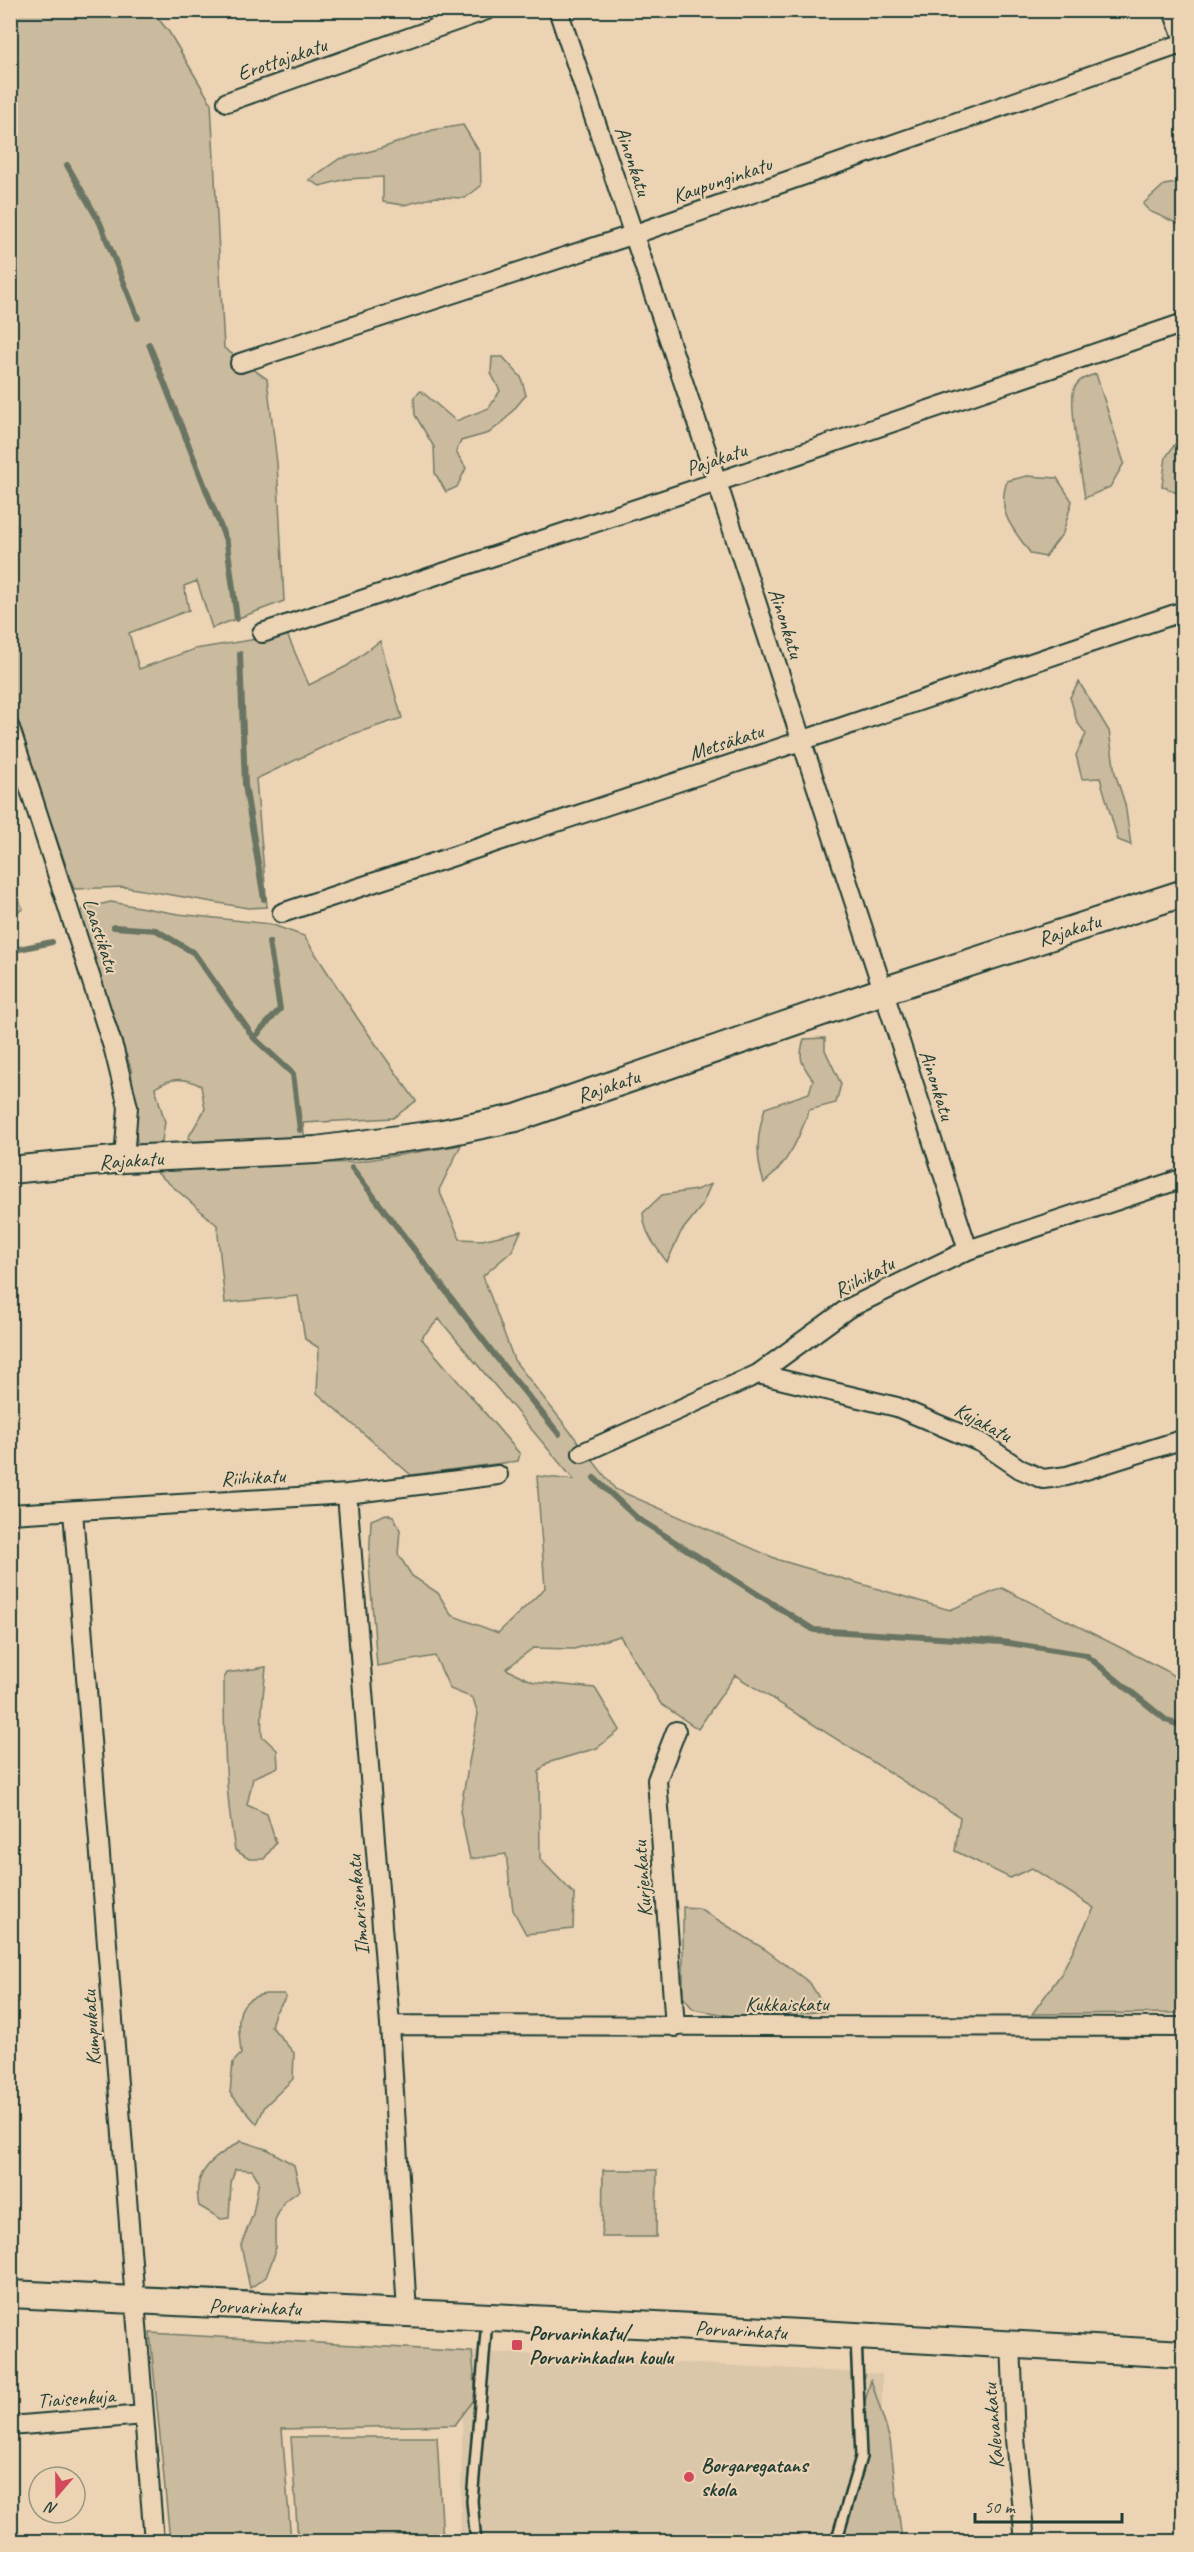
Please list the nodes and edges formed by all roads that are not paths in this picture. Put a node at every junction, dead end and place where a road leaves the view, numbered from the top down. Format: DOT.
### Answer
graph roads {
  1 [pos="487,10"];
  2 [pos="558,10"];
  3 [pos="1176,10"];
  4 [pos="1184,29"];
  5 [pos="1184,43"];
  6 [pos="227,102"];
  7 [pos="635,234"];
  8 [pos="1184,323"];
  9 [pos="240,363"];
  10 [pos="717,482"];
  11 [pos="1184,611"];
  12 [pos="262,633"];
  13 [pos="10,728"];
  14 [pos="801,741"];
  15 [pos="1184,893"];
  16 [pos="282,913"];
  17 [pos="883,991"];
  18 [pos="124,1159"];
  19 [pos="10,1170"];
  20 [pos="1184,1178"];
  21 [pos="968,1250"];
  22 [pos="758,1374"];
  23 [pos="1184,1439"];
  24 [pos="582,1452"];
  25 [pos="498,1475"];
  26 [pos="347,1494"];
  27 [pos="73,1511"];
  28 [pos="10,1514"];
  29 [pos="676,1731"];
  30 [pos="390,2025"];
  31 [pos="675,2027"];
  32 [pos="1184,2027"];
  33 [pos="10,2294"];
  34 [pos="134,2301"];
  35 [pos="407,2313"];
  36 [pos="487,2318"];
  37 [pos="856,2336"];
  38 [pos="1011,2343"];
  39 [pos="1184,2354"];
  40 [pos="144,2415"];
  41 [pos="10,2426"];
  42 [pos="154,2541"];
  43 [pos="476,2541"];
  44 [pos="836,2541"];
  45 [pos="1026,2541"];
  1 -- 6 [label="street, Erottajakatu"];
  2 -- 7 [label="street, Ainonkatu"];
  3 -- 4 [label="street"];
  5 -- 7 [label="street, Kaupunginkatu"];
  7 -- 9 [label="street, Kaupunginkatu"];
  7 -- 10 [label="street, Ainonkatu"];
  8 -- 10 [label="street, Pajakatu"];
  10 -- 12 [label="street, Pajakatu"];
  10 -- 14 [label="street, Ainonkatu"];
  11 -- 14 [label="street, Metsäkatu"];
  13 -- 18 [label="street, Laastikatu"];
  14 -- 16 [label="street, Metsäkatu"];
  14 -- 17 [label="street, Ainonkatu"];
  15 -- 17 [label="street, Rajakatu"];
  17 -- 18 [label="street, Rajakatu"];
  17 -- 21 [label="street, Ainonkatu"];
  18 -- 19 [label="street, Rajakatu"];
  20 -- 21 [label="street, Riihikatu"];
  21 -- 22 [label="street, Riihikatu"];
  22 -- 23 [label="street, Kujakatu"];
  22 -- 24 [label="street, Riihikatu"];
  25 -- 26 [label="street, Riihikatu"];
  26 -- 27 [label="street, Riihikatu"];
  26 -- 30 [label="street, Ilmarisenkatu"];
  27 -- 28 [label="street, Riihikatu"];
  27 -- 34 [label="street, Kumpukatu"];
  29 -- 31 [label="street, Kurjenkatu"];
  30 -- 31 [label="street, Kukkaiskatu"];
  30 -- 35 [label="street, Ilmarisenkatu"];
  31 -- 32 [label="street, Kukkaiskatu"];
  33 -- 34 [label="street, Porvarinkatu"];
  34 -- 35 [label="street, Porvarinkatu"];
  34 -- 40 [label="street, Kumpukatu"];
  35 -- 36 [label="street, Porvarinkatu"];
  36 -- 37 [label="street, Porvarinkatu"];
  36 -- 43 [label="lane"];
  37 -- 38 [label="street, Porvarinkatu"];
  37 -- 44 [label="lane"];
  38 -- 39 [label="street, Porvarinkatu"];
  38 -- 45 [label="street, Kalevankatu"];
  40 -- 41 [label="street, Tiaisenkuja"];
  40 -- 42 [label="street, Kumpukatu"];
}
